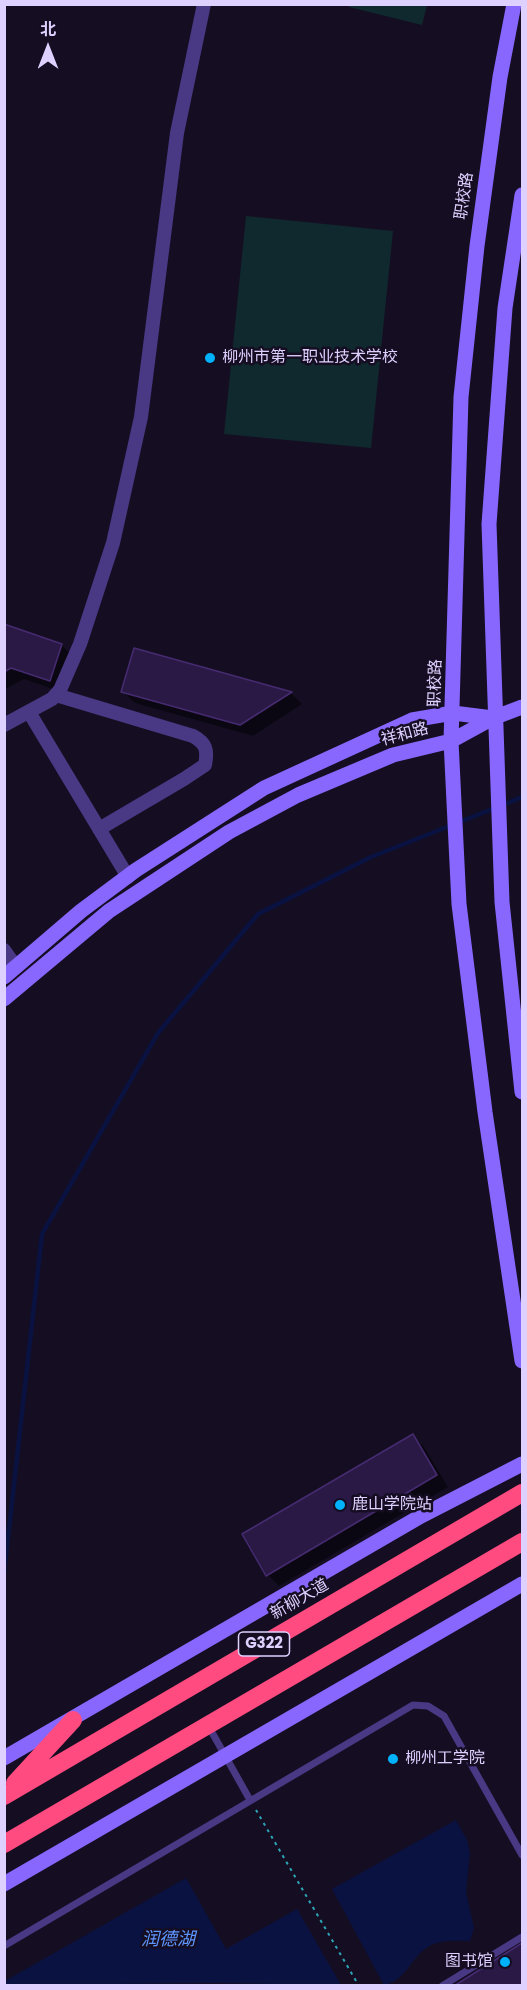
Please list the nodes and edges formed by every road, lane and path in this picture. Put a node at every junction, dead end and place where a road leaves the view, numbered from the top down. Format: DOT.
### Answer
graph roads {
  1 [pos="204,4"];
  2 [pos="514,4"];
  3 [pos="522,195"];
  4 [pos="56,695"];
  5 [pos="522,706"];
  6 [pos="29,712"];
  7 [pos="453,713"];
  8 [pos="494,718"];
  9 [pos="4,725"];
  10 [pos="452,741"];
  11 [pos="99,829"];
  12 [pos="128,876"];
  13 [pos="4,950"];
  14 [pos="10,972"];
  15 [pos="4,999"];
  16 [pos="522,1092"];
  17 [pos="522,1361"];
  18 [pos="522,1464"];
  19 [pos="522,1492"];
  20 [pos="522,1542"];
  21 [pos="522,1584"];
  22 [pos="73,1720"];
  23 [pos="209,1727"];
  24 [pos="226,1756"];
  25 [pos="4,1758"];
  26 [pos="4,1795"];
  27 [pos="250,1800"];
  28 [pos="4,1844"];
  29 [pos="522,1855"];
  30 [pos="4,1884"];
  31 [pos="522,1937"];
  32 [pos="4,1946"];
  33 [pos="359,1986"];
  34 [pos="442,1986"];
  1 -- 4 [label="street"];
  2 -- 7 [label="main road, 职校路"];
  3 -- 8 [label="main road"];
  4 -- 6 [label="street"];
  4 -- 11 [label="street"];
  5 -- 8 [label="main road"];
  6 -- 9 [label="street"];
  6 -- 11 [label="street"];
  7 -- 8 [label="main road, 祥和路"];
  7 -- 10 [label="main road, 职校路"];
  7 -- 12 [label="main road, 祥和路"];
  8 -- 10 [label="main road, 祥和路"];
  8 -- 16 [label="main road"];
  10 -- 15 [label="main road, 祥和路"];
  10 -- 17 [label="main road, 职校路"];
  11 -- 12 [label="street"];
  12 -- 14 [label="main road, 祥和路"];
  13 -- 14 [label="street"];
  18 -- 22 [label="main road"];
  19 -- 26 [label="highway, 新柳大道 / G322"];
  20 -- 23 [label="highway, G322"];
  21 -- 24 [label="main road"];
  22 -- 25 [label="main road"];
  22 -- 26 [label="highway"];
  23 -- 24 [label="lane"];
  23 -- 28 [label="highway, G322"];
  24 -- 27 [label="lane"];
  24 -- 30 [label="main road"];
  27 -- 29 [label="lane"];
  27 -- 32 [label="lane"];
  27 -- 33 [label="path"];
  31 -- 34 [label="lane"];
}
